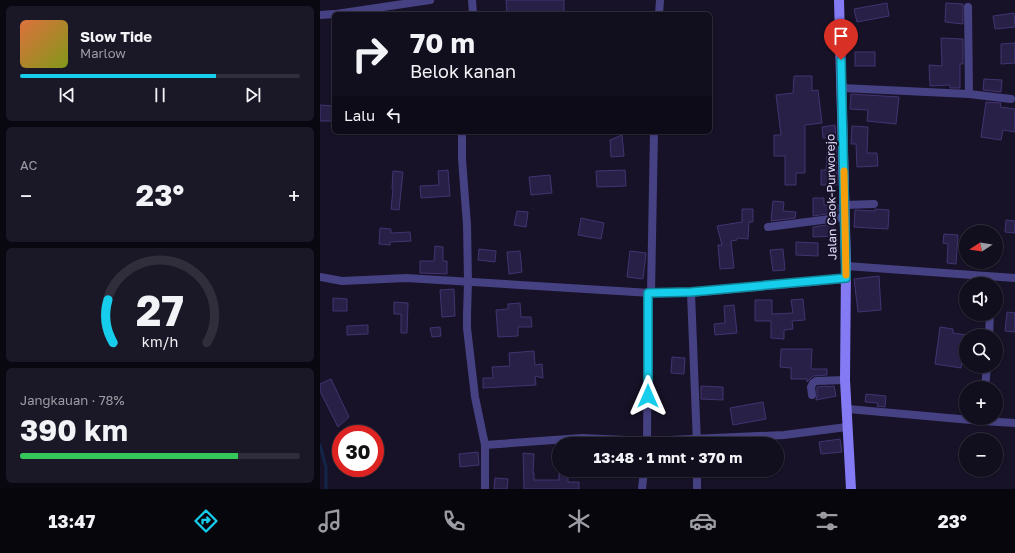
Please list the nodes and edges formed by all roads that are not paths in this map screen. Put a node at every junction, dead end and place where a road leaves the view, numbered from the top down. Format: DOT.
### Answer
graph roads {
  1 [pos="430,0"];
  2 [pos="472,0"];
  3 [pos="660,0"];
  4 [pos="839,0"];
  5 [pos="968,7"];
  6 [pos="349,12"];
  7 [pos="473,12"];
  8 [pos="659,12"];
  9 [pos="332,14"];
  10 [pos="320,16"];
  11 [pos="842,88"];
  12 [pos="969,94"];
  13 [pos="1012,99"];
  14 [pos="462,134"];
  15 [pos="654,134"];
  16 [pos="874,204"];
  17 [pos="845,205"];
  18 [pos="845,217"];
  19 [pos="768,227"];
  20 [pos="846,266"];
  21 [pos="320,277"];
  22 [pos="961,277"];
  23 [pos="846,278"];
  24 [pos="1015,278"];
  25 [pos="1003,279"];
  26 [pos="468,282"];
  27 [pos="691,292"];
  28 [pos="649,293"];
  29 [pos="846,380"];
  30 [pos="812,395"];
  31 [pos="848,409"];
  32 [pos="959,417"];
  33 [pos="1003,422"];
  34 [pos="1015,423"];
  35 [pos="847,427"];
  36 [pos="647,437"];
  37 [pos="697,437"];
  38 [pos="759,437"];
  39 [pos="552,440"];
  40 [pos="485,445"];
  41 [pos="643,477"];
  42 [pos="697,477"];
  43 [pos="485,489"];
  44 [pos="642,489"];
  45 [pos="697,489"];
  46 [pos="851,489"];
  1 -- 6 [label="street"];
  2 -- 7 [label="street"];
  3 -- 8 [label="street"];
  4 -- 11 [label="street, Jalan Caok-Purworejo"];
  5 -- 12 [label="street"];
  9 -- 10 [label="street"];
  11 -- 12 [label="street"];
  11 -- 17 [label="street, Jalan Caok-Purworejo"];
  12 -- 13 [label="street"];
  14 -- 26 [label="street"];
  15 -- 28 [label="street"];
  16 -- 17 [label="street"];
  17 -- 18 [label="street, Jalan Caok-Purworejo"];
  18 -- 19 [label="street"];
  18 -- 20 [label="street, Jalan Caok-Purworejo"];
  20 -- 22 [label="street"];
  20 -- 23 [label="street, Jalan Caok-Purworejo"];
  21 -- 26 [label="street"];
  23 -- 27 [label="street"];
  23 -- 29 [label="street, Jalan Caok-Purworejo"];
  24 -- 25 [label="street"];
  26 -- 28 [label="street"];
  26 -- 40 [label="street"];
  27 -- 28 [label="street"];
  27 -- 37 [label="street"];
  28 -- 36 [label="street"];
  29 -- 30 [label="street"];
  29 -- 31 [label="street, Jalan Caok-Purworejo"];
  31 -- 32 [label="street"];
  31 -- 35 [label="street, Jalan Caok-Purworejo"];
  33 -- 34 [label="street"];
  35 -- 38 [label="street"];
  35 -- 46 [label="street, Jalan Caok-Purworejo"];
  39 -- 40 [label="street"];
  40 -- 43 [label="street"];
  41 -- 44 [label="street"];
  42 -- 45 [label="street"];
}
